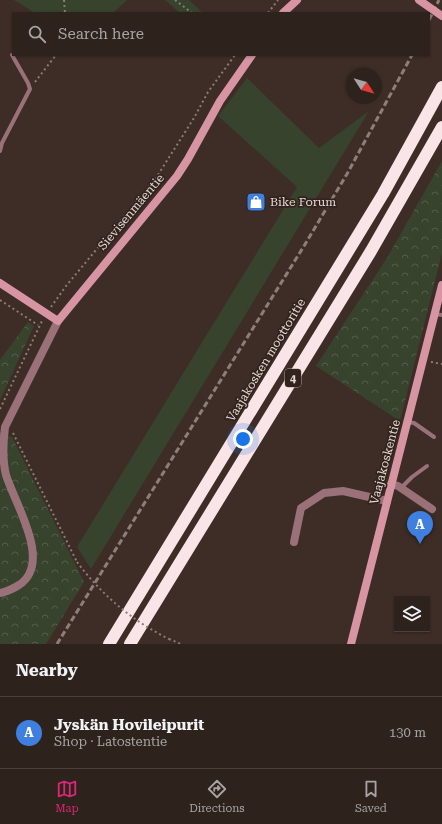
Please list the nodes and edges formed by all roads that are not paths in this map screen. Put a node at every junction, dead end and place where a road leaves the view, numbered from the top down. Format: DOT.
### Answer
graph roads {
  1 [pos="296,0"];
  2 [pos="419,0"];
  3 [pos="284,12"];
  4 [pos="442,16"];
  5 [pos="13,56"];
  6 [pos="251,56"];
  7 [pos="442,87"];
  8 [pos="442,127"];
  9 [pos="0,151"];
  10 [pos="0,283"];
  11 [pos="442,285"];
  12 [pos="438,314"];
  13 [pos="58,322"];
  14 [pos="408,422"];
  15 [pos="434,437"];
  16 [pos="428,466"];
  17 [pos="391,484"];
  18 [pos="401,488"];
  19 [pos="387,501"];
  20 [pos="432,509"];
  21 [pos="294,542"];
  22 [pos="0,593"];
  23 [pos="109,644"];
  24 [pos="130,644"];
  25 [pos="351,644"];
  1 -- 3 [label="street"];
  2 -- 4 [label="street, bridge"];
  5 -- 9 [label="lane"];
  6 -- 13 [label="street, Sievisenmäentie"];
  7 -- 23 [label="highway, Vaajakosken moottoritie / 4"];
  8 -- 24 [label="highway, 4"];
  10 -- 13 [label="street"];
  11 -- 12 [label="street, Vaajakoskentie"];
  12 -- 14 [label="street, Vaajakoskentie"];
  13 -- 22 [label="street"];
  14 -- 15 [label="lane"];
  14 -- 17 [label="street, Vaajakoskentie"];
  16 -- 18 [label="lane"];
  17 -- 18 [label="street"];
  17 -- 19 [label="street, Vaajakoskentie"];
  18 -- 20 [label="street"];
  19 -- 21 [label="street"];
  19 -- 25 [label="street, Vaajakoskentie"];
}
